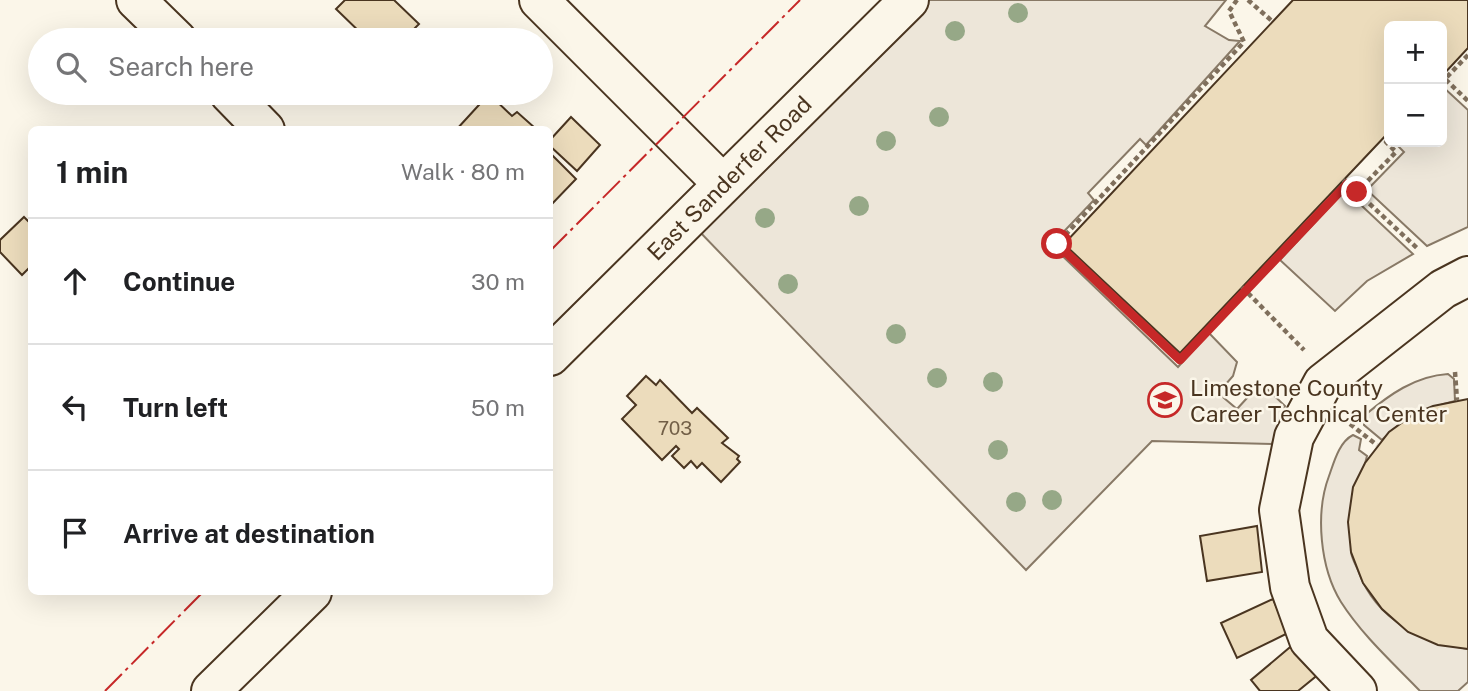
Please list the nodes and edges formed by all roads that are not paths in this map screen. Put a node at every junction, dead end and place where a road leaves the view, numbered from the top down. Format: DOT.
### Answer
graph roads {
  1 [pos="136,0"];
  2 [pos="539,0"];
  3 [pos="909,0"];
  4 [pos="165,28"];
  5 [pos="241,105"];
  6 [pos="261,126"];
  7 [pos="723,184"];
  8 [pos="1468,276"];
  9 [pos="553,353"];
  10 [pos="309,595"];
  11 [pos="211,691"];
  12 [pos="1357,691"];
  1 -- 4 [label="street"];
  2 -- 7 [label="street"];
  3 -- 7 [label="street, East Sanderfer Road"];
  5 -- 6 [label="street"];
  7 -- 9 [label="street, East Sanderfer Road"];
  8 -- 12 [label="street"];
  10 -- 11 [label="street"];
}
